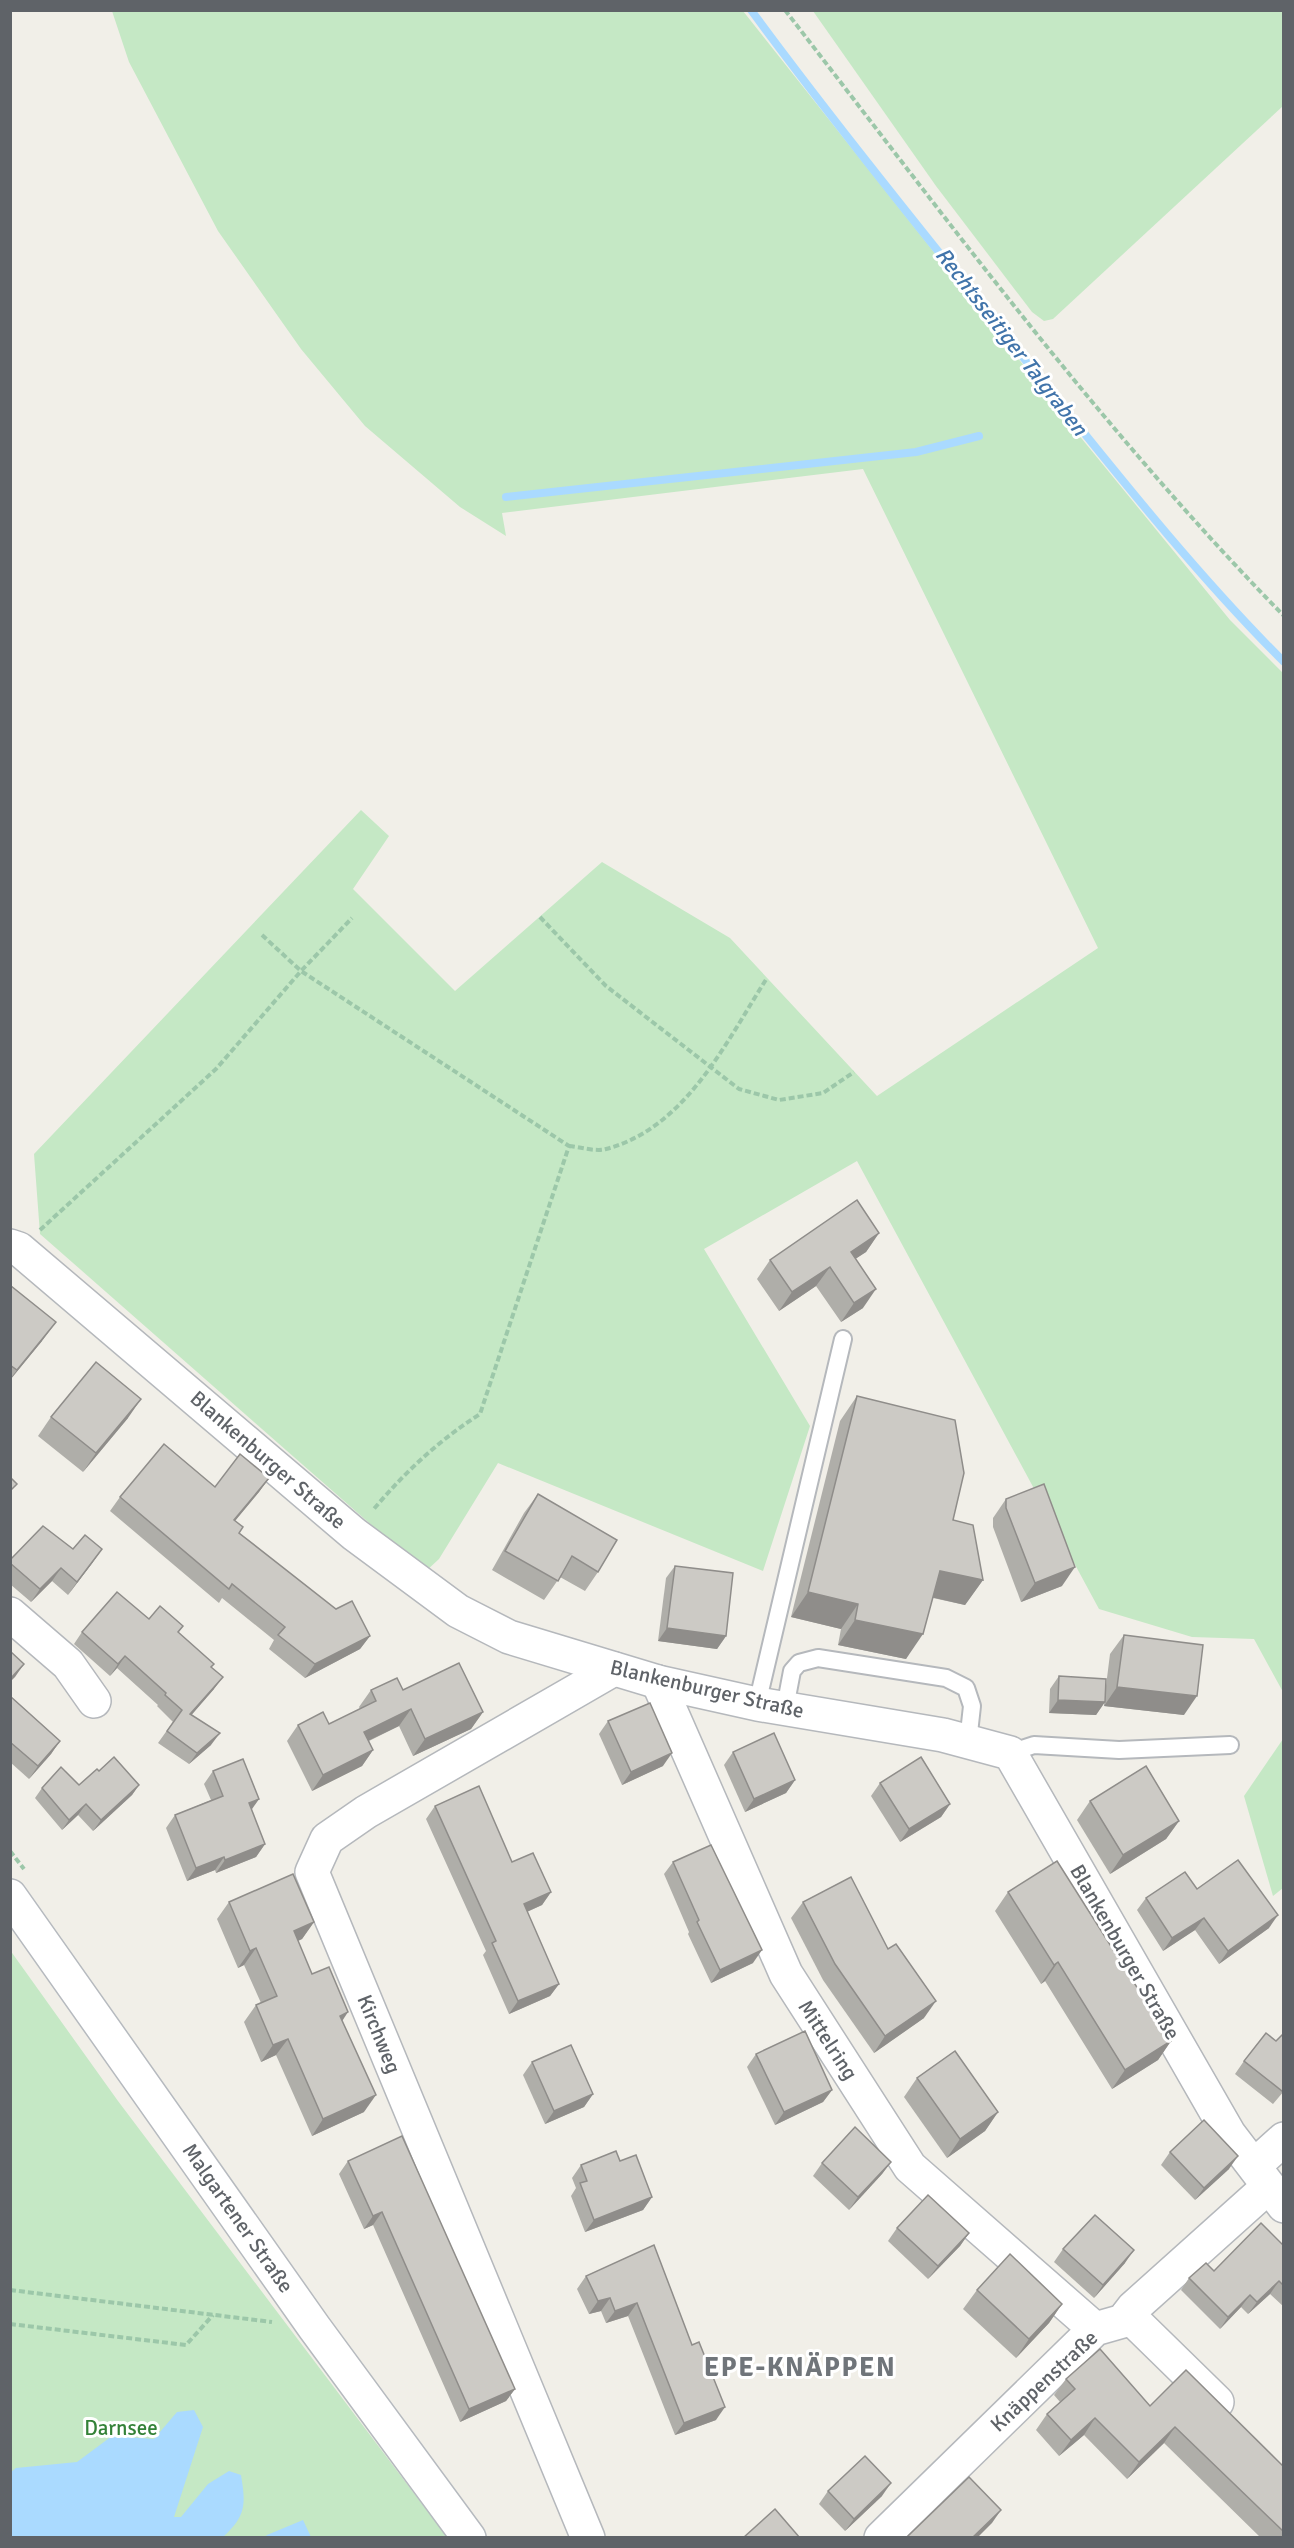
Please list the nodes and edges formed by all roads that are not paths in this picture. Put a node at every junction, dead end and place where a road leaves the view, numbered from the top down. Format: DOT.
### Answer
graph roads {
  1 [pos="15,1248"];
  2 [pos="843,1339"];
  3 [pos="10,1614"];
  4 [pos="614,1669"];
  5 [pos="658,1682"];
  6 [pos="94,1701"];
  7 [pos="771,1706"];
  8 [pos="968,1742"];
  9 [pos="1230,1746"];
  10 [pos="1010,1753"];
  11 [pos="10,1896"];
  12 [pos="1284,2139"];
  13 [pos="1269,2186"];
  14 [pos="1128,2315"];
  15 [pos="1095,2329"];
  16 [pos="1234,2419"];
  17 [pos="469,2538"];
  18 [pos="588,2538"];
  19 [pos="880,2538"];
  1 -- 4 [label="street, Blankenburger Straße"];
  2 -- 7 [label="lane"];
  3 -- 6 [label="street"];
  4 -- 5 [label="street, Blankenburger Straße"];
  4 -- 18 [label="street, Kirchweg"];
  5 -- 7 [label="street, Blankenburger Straße"];
  5 -- 15 [label="street, Mittelring"];
  7 -- 8 [label="street, Blankenburger Straße"];
  7 -- 8 [label="lane"];
  8 -- 10 [label="street, Blankenburger Straße"];
  9 -- 10 [label="lane"];
  10 -- 13 [label="street, Blankenburger Straße"];
  11 -- 17 [label="street, Malgartener Straße"];
  12 -- 13 [label="street, Knäppenstraße"];
  13 -- 14 [label="street, Knäppenstraße"];
  14 -- 15 [label="street, Knäppenstraße"];
  14 -- 16 [label="street"];
  15 -- 19 [label="street, Knäppenstraße"];
}
